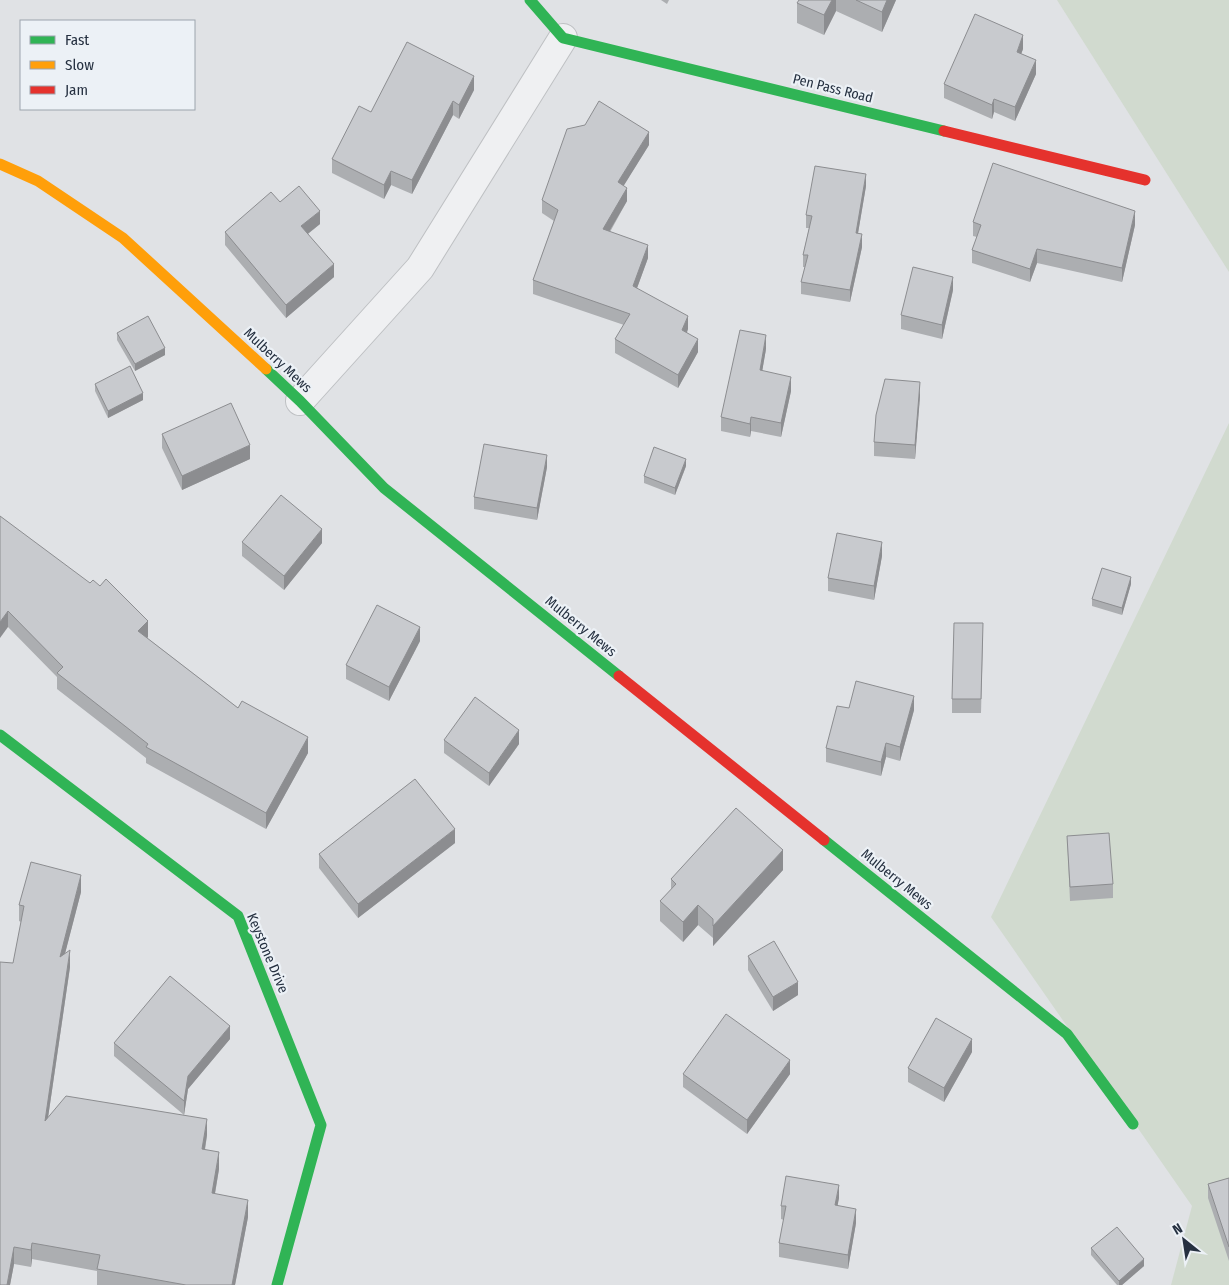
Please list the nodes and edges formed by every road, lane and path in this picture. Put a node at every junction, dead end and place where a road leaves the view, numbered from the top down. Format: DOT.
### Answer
graph roads {
  1 [pos="530,0"];
  2 [pos="563,38"];
  3 [pos="0,164"];
  4 [pos="1145,180"];
  5 [pos="300,400"];
  6 [pos="0,734"];
  7 [pos="1132,1124"];
  8 [pos="277,1285"];
  1 -- 2 [label="street"];
  2 -- 4 [label="street, Pen Pass Road"];
  2 -- 5 [label="street"];
  3 -- 5 [label="street, Mulberry Mews"];
  5 -- 7 [label="street, Mulberry Mews"];
  6 -- 8 [label="street, Keystone Drive"];
}
